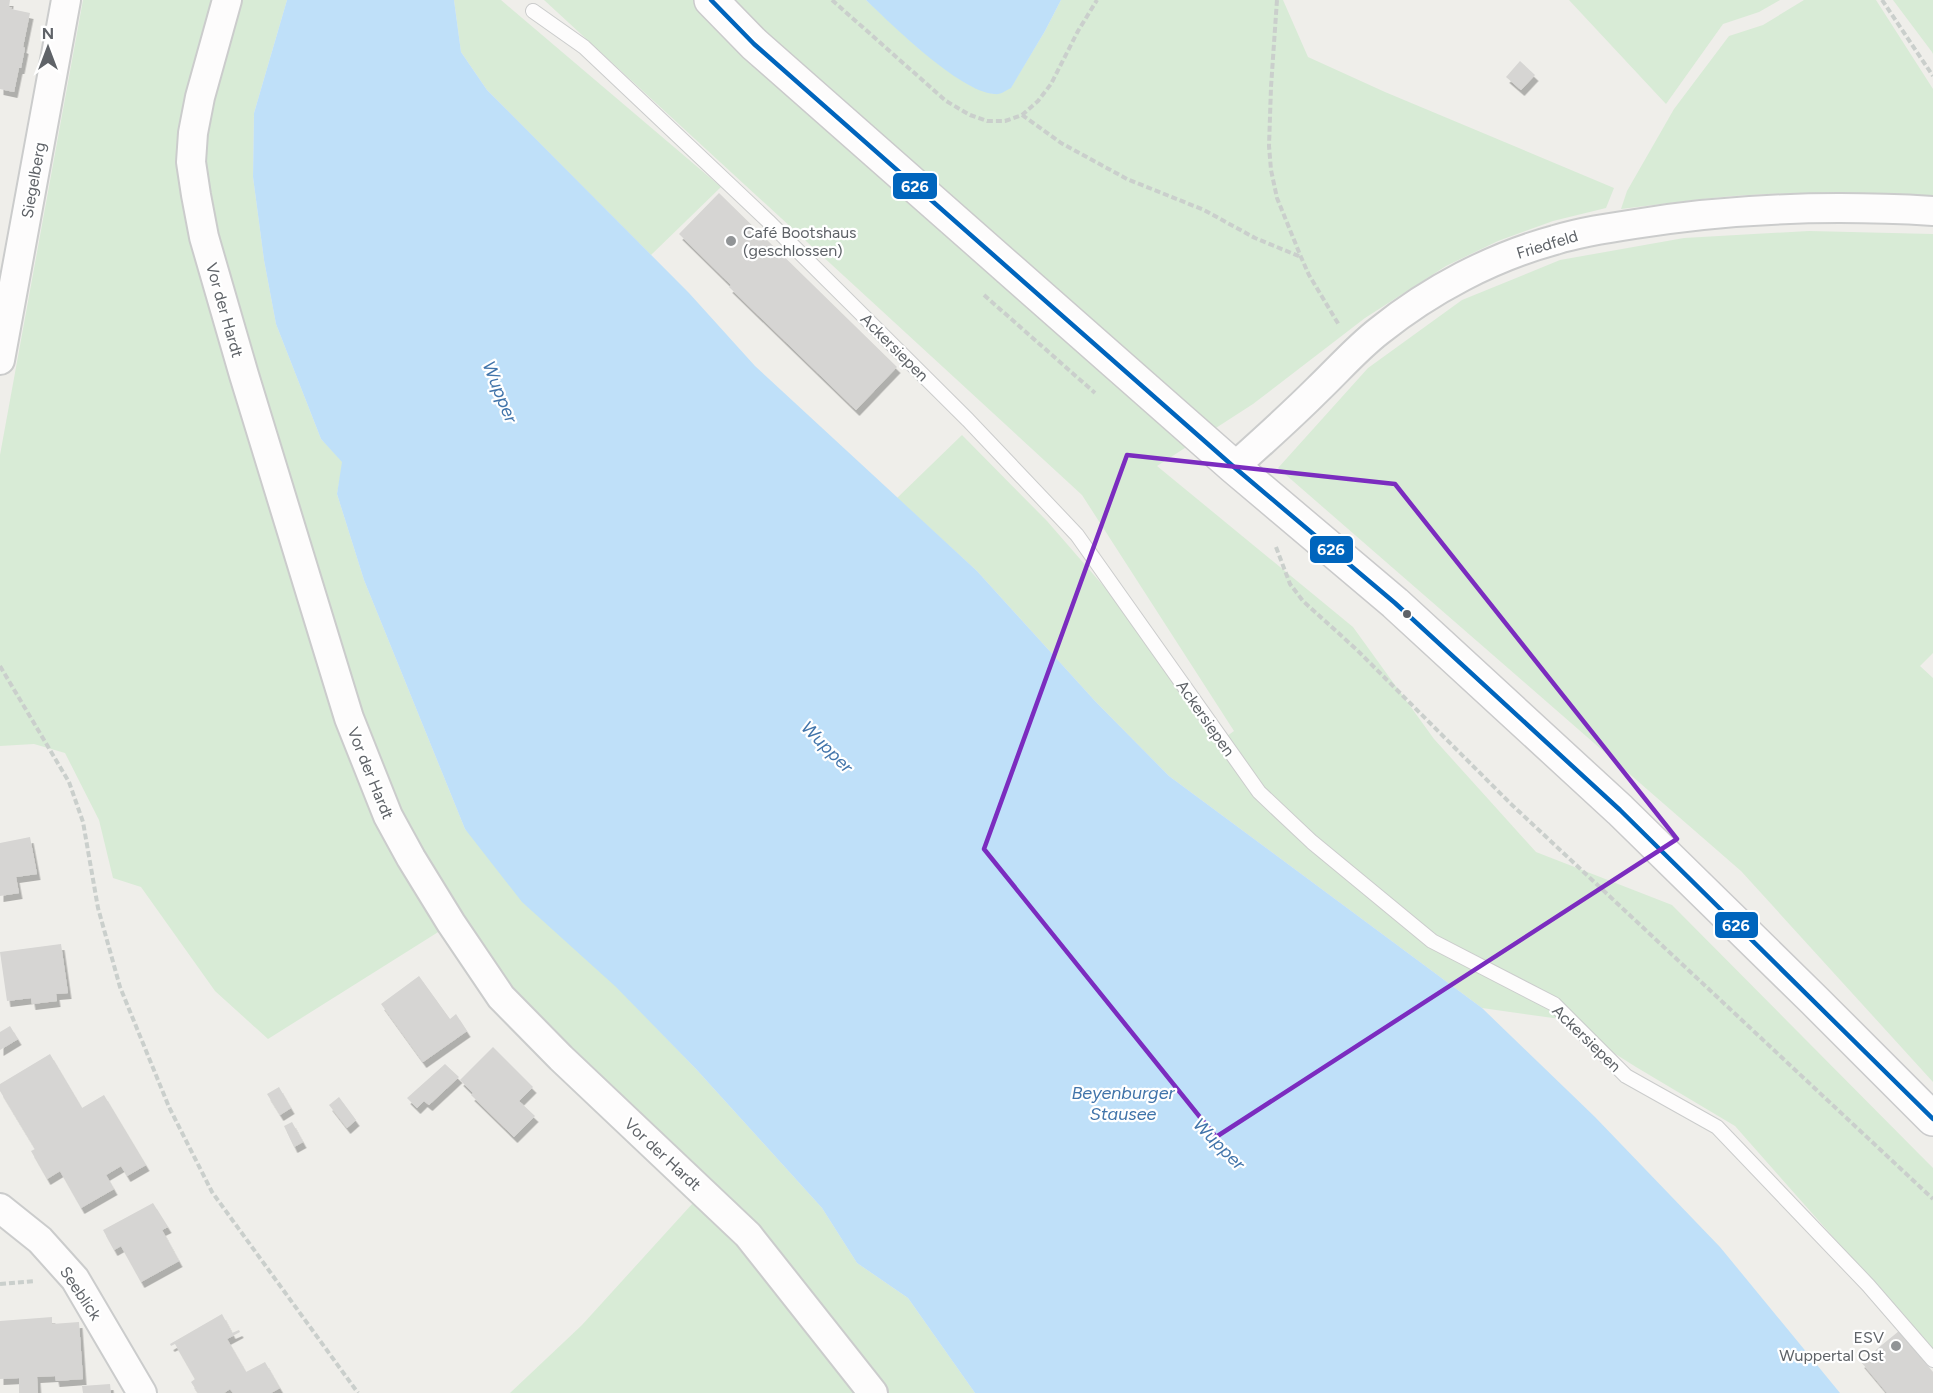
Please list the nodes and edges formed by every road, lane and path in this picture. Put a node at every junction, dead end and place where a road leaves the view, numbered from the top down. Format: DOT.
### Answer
graph roads {
  1 [pos="66,0"];
  2 [pos="227,0"];
  3 [pos="711,0"];
  4 [pos="831,0"];
  5 [pos="1097,0"];
  6 [pos="1277,0"];
  7 [pos="1882,0"];
  8 [pos="533,11"];
  9 [pos="1933,76"];
  10 [pos="1022,115"];
  11 [pos="1933,212"];
  12 [pos="1300,257"];
  13 [pos="1356,352"];
  14 [pos="0,360"];
  15 [pos="1234,467"];
  16 [pos="1273,542"];
  17 [pos="0,666"];
  18 [pos="1933,1119"];
  19 [pos="1933,1199"];
  20 [pos="0,1208"];
  21 [pos="26,1282"];
  22 [pos="0,1284"];
  23 [pos="1933,1360"];
  24 [pos="142,1393"];
  25 [pos="358,1393"];
  26 [pos="873,1393"];
  1 -- 14 [label="street, Siegelberg"];
  2 -- 26 [label="street, Vor der Hardt"];
  3 -- 15 [label="main road"];
  4 -- 10 [label="path"];
  5 -- 10 [label="path"];
  6 -- 12 [label="path"];
  7 -- 9 [label="path"];
  8 -- 23 [label="lane, Ackersiepen"];
  10 -- 12 [label="path"];
  11 -- 13 [label="street, Friedfeld"];
  12 -- 13 [label="path"];
  13 -- 15 [label="street, Friedfeld"];
  15 -- 18 [label="main road"];
  16 -- 19 [label="path"];
  17 -- 25 [label="path"];
  20 -- 24 [label="street, Seeblick"];
  21 -- 22 [label="path"];
}
